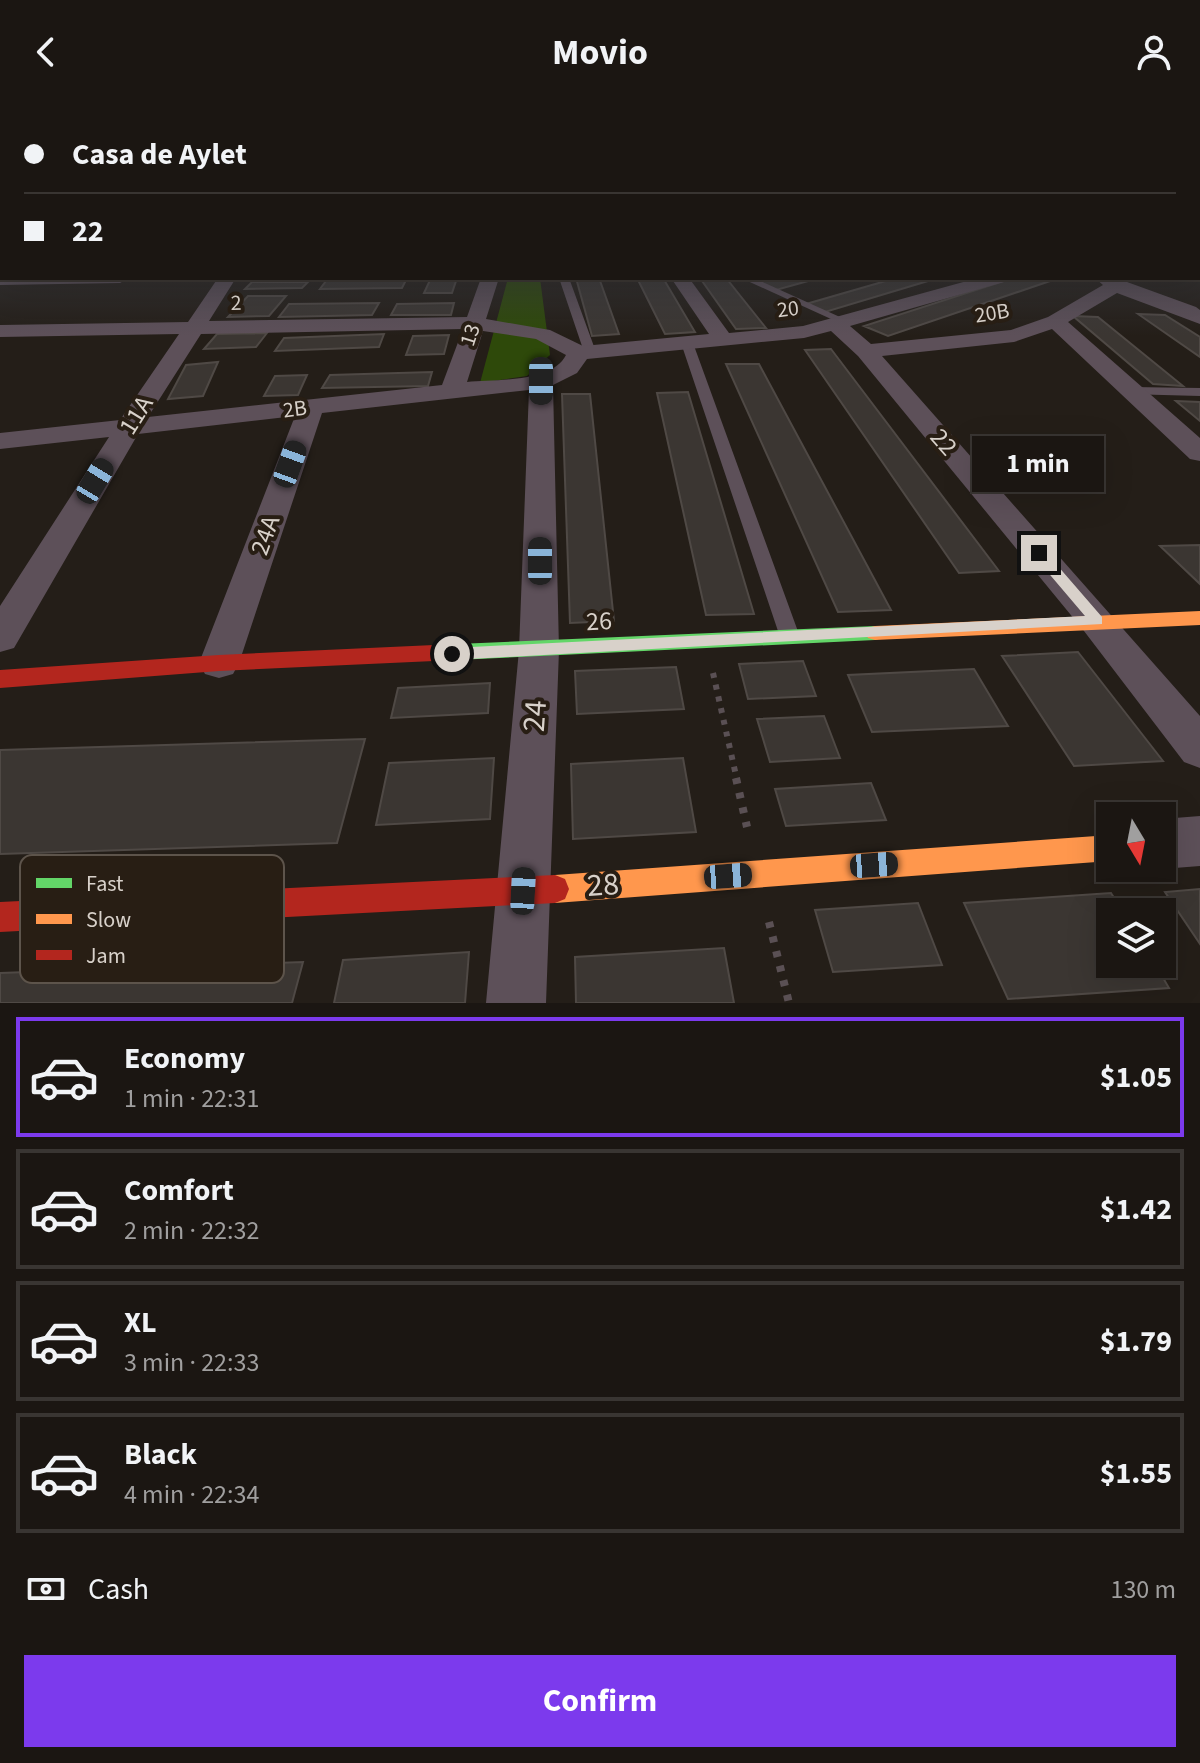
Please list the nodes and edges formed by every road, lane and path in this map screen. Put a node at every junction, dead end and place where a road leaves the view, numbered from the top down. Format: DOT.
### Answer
graph roads {
  1 [pos="226,280"];
  2 [pos="489,280"];
  3 [pos="565,280"];
  4 [pos="681,280"];
  5 [pos="750,280"];
  6 [pos="991,280"];
  7 [pos="1110,282"];
  8 [pos="1200,318"];
  9 [pos="1055,321"];
  10 [pos="473,323"];
  11 [pos="841,324"];
  12 [pos="191,328"];
  13 [pos="0,331"];
  14 [pos="723,340"];
  15 [pos="687,343"];
  16 [pos="866,351"];
  17 [pos="584,352"];
  18 [pos="541,381"];
  19 [pos="1131,391"];
  20 [pos="452,392"];
  21 [pos="1200,392"];
  22 [pos="311,407"];
  23 [pos="127,429"];
  24 [pos="0,441"];
  25 [pos="1200,453"];
  26 [pos="1200,618"];
  27 [pos="1097,621"];
  28 [pos="790,637"];
  29 [pos="0,638"];
  30 [pos="539,650"];
  31 [pos="219,663"];
  32 [pos="0,679"];
  33 [pos="1200,748"];
  34 [pos="1200,841"];
  35 [pos="1176,843"];
  36 [pos="1096,849"];
  37 [pos="523,891"];
  38 [pos="284,903"];
  39 [pos="20,916"];
  40 [pos="0,917"];
  41 [pos="516,1003"];
  1 -- 12 [label="street, 11A"];
  2 -- 10 [label="street, 13"];
  3 -- 17 [label="lane"];
  4 -- 14 [label="street"];
  5 -- 11 [label="lane"];
  6 -- 11 [label="street, 20"];
  7 -- 8 [label="street"];
  7 -- 9 [label="street, 20B"];
  9 -- 16 [label="street, 20B"];
  9 -- 19 [label="street"];
  10 -- 12 [label="street, 2"];
  10 -- 17 [label="street, 2"];
  10 -- 20 [label="street, 13"];
  11 -- 14 [label="street, 20"];
  11 -- 16 [label="street, 22"];
  12 -- 13 [label="street, 2"];
  12 -- 23 [label="street, 11A"];
  14 -- 15 [label="street, 20"];
  15 -- 17 [label="street, 20"];
  15 -- 28 [label="lane"];
  16 -- 27 [label="street, 22"];
  17 -- 18 [label="street, 2B"];
  18 -- 20 [label="street, 2B"];
  18 -- 30 [label="street, 24"];
  19 -- 21 [label="lane"];
  19 -- 25 [label="street"];
  20 -- 22 [label="street, 2B"];
  22 -- 23 [label="street, 2B"];
  22 -- 31 [label="street, 24A"];
  23 -- 24 [label="street, 2B"];
  23 -- 29 [label="street, 11A"];
  26 -- 27 [label="street, 26"];
  27 -- 28 [label="street, 26"];
  27 -- 33 [label="street, 22"];
  28 -- 30 [label="street, 26"];
  30 -- 31 [label="street, 26"];
  30 -- 37 [label="street, 24"];
  31 -- 32 [label="street, 26"];
  34 -- 35 [label="street"];
  36 -- 37 [label="street, 28"];
  37 -- 38 [label="street, 28"];
  37 -- 41 [label="street, 24"];
  39 -- 40 [label="street, 28"];
}
